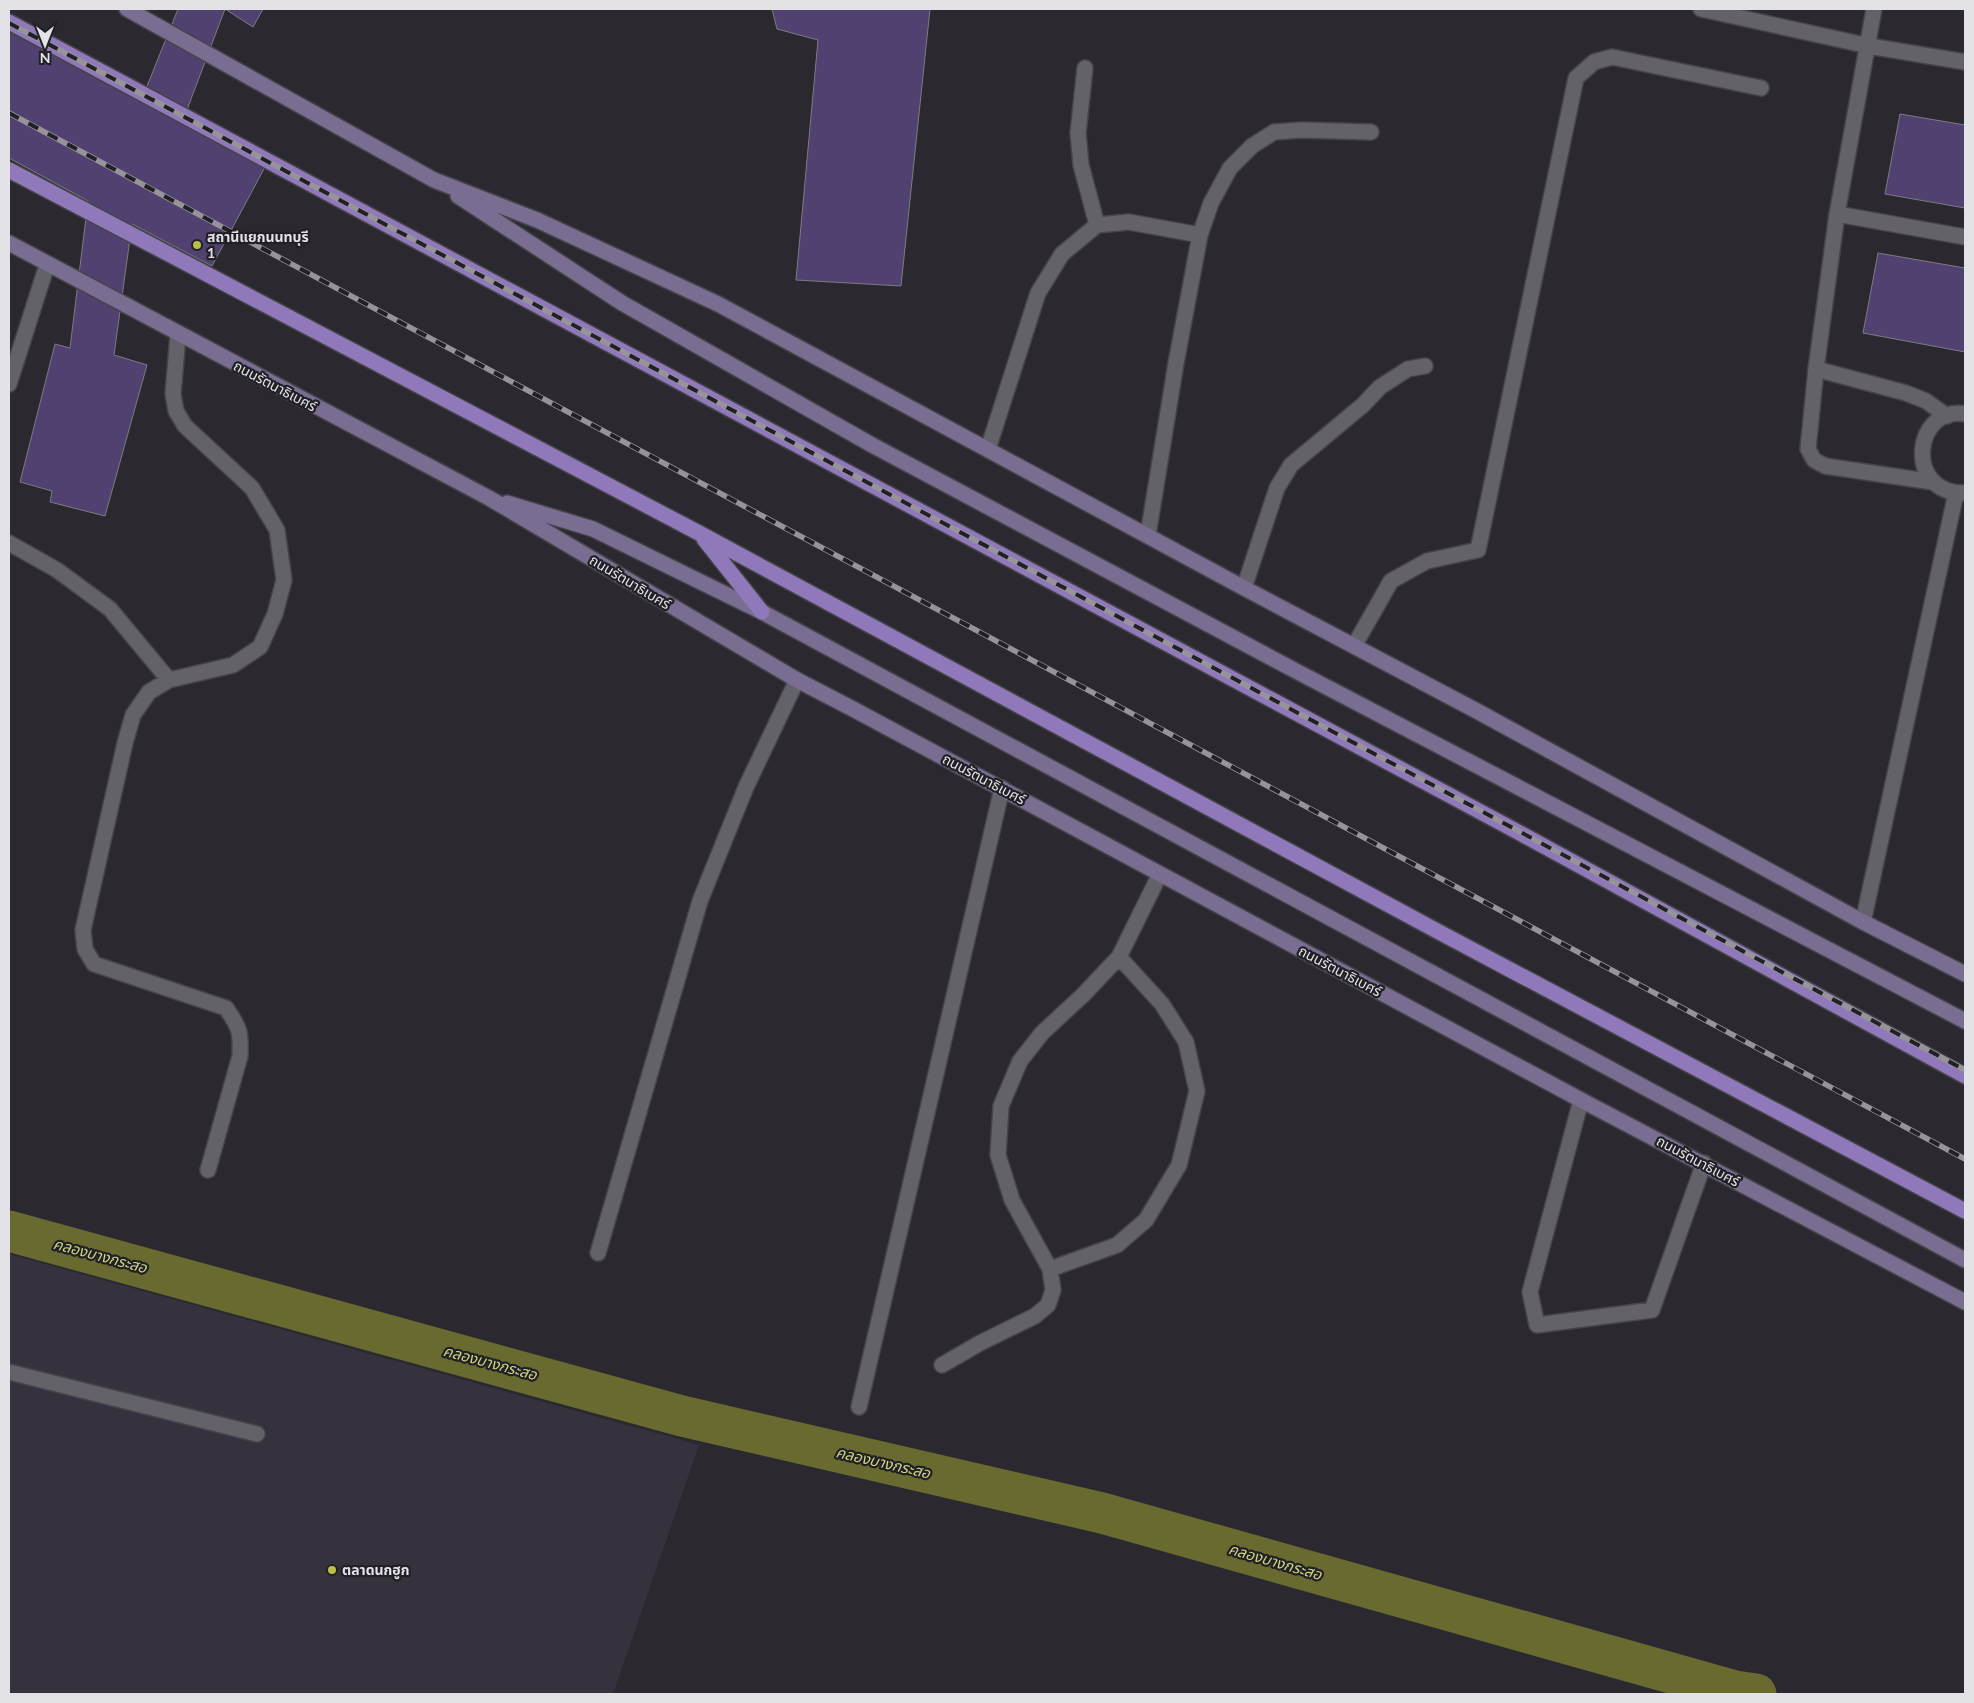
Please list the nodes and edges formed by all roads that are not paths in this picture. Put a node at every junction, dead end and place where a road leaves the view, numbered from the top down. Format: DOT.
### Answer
graph roads {
  1 [pos="127,9"];
  2 [pos="1701,9"];
  3 [pos="1874,9"];
  4 [pos="9,22"];
  5 [pos="1869,46"];
  6 [pos="1965,62"];
  7 [pos="1084,68"];
  8 [pos="1761,88"];
  9 [pos="1371,132"];
  10 [pos="9,170"];
  11 [pos="434,180"];
  12 [pos="1837,214"];
  13 [pos="1097,225"];
  14 [pos="1200,235"];
  15 [pos="1965,237"];
  16 [pos="9,244"];
  17 [pos="47,265"];
  18 [pos="178,335"];
  19 [pos="12,361"];
  20 [pos="1425,366"];
  21 [pos="1816,369"];
  22 [pos="9,384"];
  23 [pos="1965,414"];
  24 [pos="1947,416"];
  25 [pos="988,449"];
  26 [pos="1933,482"];
  27 [pos="1960,493"];
  28 [pos="489,498"];
  29 [pos="699,533"];
  30 [pos="1148,535"];
  31 [pos="9,543"];
  32 [pos="1244,588"];
  33 [pos="762,612"];
  34 [pos="1354,646"];
  35 [pos="169,680"];
  36 [pos="797,680"];
  37 [pos="1002,788"];
  38 [pos="1160,874"];
  39 [pos="1863,922"];
  40 [pos="1119,957"];
  41 [pos="1965,974"];
  42 [pos="1965,1021"];
  43 [pos="1965,1076"];
  44 [pos="1581,1100"];
  45 [pos="1704,1164"];
  46 [pos="208,1170"];
  47 [pos="1965,1211"];
  48 [pos="598,1253"];
  49 [pos="1965,1260"];
  50 [pos="1050,1269"];
  51 [pos="1965,1302"];
  52 [pos="942,1365"];
  53 [pos="9,1372"];
  54 [pos="859,1407"];
  55 [pos="256,1434"];
  1 -- 11 [label="main road"];
  2 -- 5 [label="street"];
  3 -- 5 [label="street"];
  4 -- 43 [label="main road"];
  5 -- 6 [label="street"];
  5 -- 12 [label="street"];
  7 -- 13 [label="street"];
  8 -- 34 [label="street"];
  9 -- 14 [label="street"];
  10 -- 29 [label="main road"];
  11 -- 25 [label="main road"];
  11 -- 42 [label="main road"];
  12 -- 15 [label="street"];
  12 -- 21 [label="street"];
  13 -- 14 [label="street"];
  13 -- 25 [label="street"];
  14 -- 30 [label="street"];
  16 -- 17 [label="main road, ถนนรัตนาธิเบศร์"];
  17 -- 18 [label="main road, ถนนรัตนาธิเบศร์"];
  17 -- 19 [label="street"];
  18 -- 28 [label="main road, ถนนรัตนาธิเบศร์"];
  18 -- 35 [label="street"];
  19 -- 22 [label="street"];
  20 -- 32 [label="street"];
  21 -- 24 [label="street"];
  21 -- 26 [label="street"];
  23 -- 24 [label="street"];
  24 -- 26 [label="street"];
  25 -- 30 [label="main road"];
  26 -- 27 [label="street"];
  27 -- 39 [label="street"];
  28 -- 33 [label="main road"];
  28 -- 36 [label="main road, ถนนรัตนาธิเบศร์"];
  29 -- 33 [label="main road"];
  29 -- 47 [label="main road"];
  30 -- 32 [label="main road"];
  31 -- 35 [label="street"];
  32 -- 34 [label="main road"];
  33 -- 49 [label="main road"];
  34 -- 39 [label="main road"];
  35 -- 46 [label="street"];
  36 -- 37 [label="main road, ถนนรัตนาธิเบศร์"];
  36 -- 48 [label="street"];
  37 -- 38 [label="main road, ถนนรัตนาธิเบศร์"];
  37 -- 54 [label="street"];
  38 -- 40 [label="street"];
  38 -- 44 [label="main road, ถนนรัตนาธิเบศร์"];
  39 -- 41 [label="main road"];
  40 -- 50 [label="street"];
  40 -- 50 [label="street"];
  44 -- 45 [label="main road, ถนนรัตนาธิเบศร์"];
  44 -- 45 [label="street"];
  45 -- 51 [label="main road, ถนนรัตนาธิเบศร์"];
  50 -- 52 [label="street"];
  53 -- 55 [label="street"];
}
